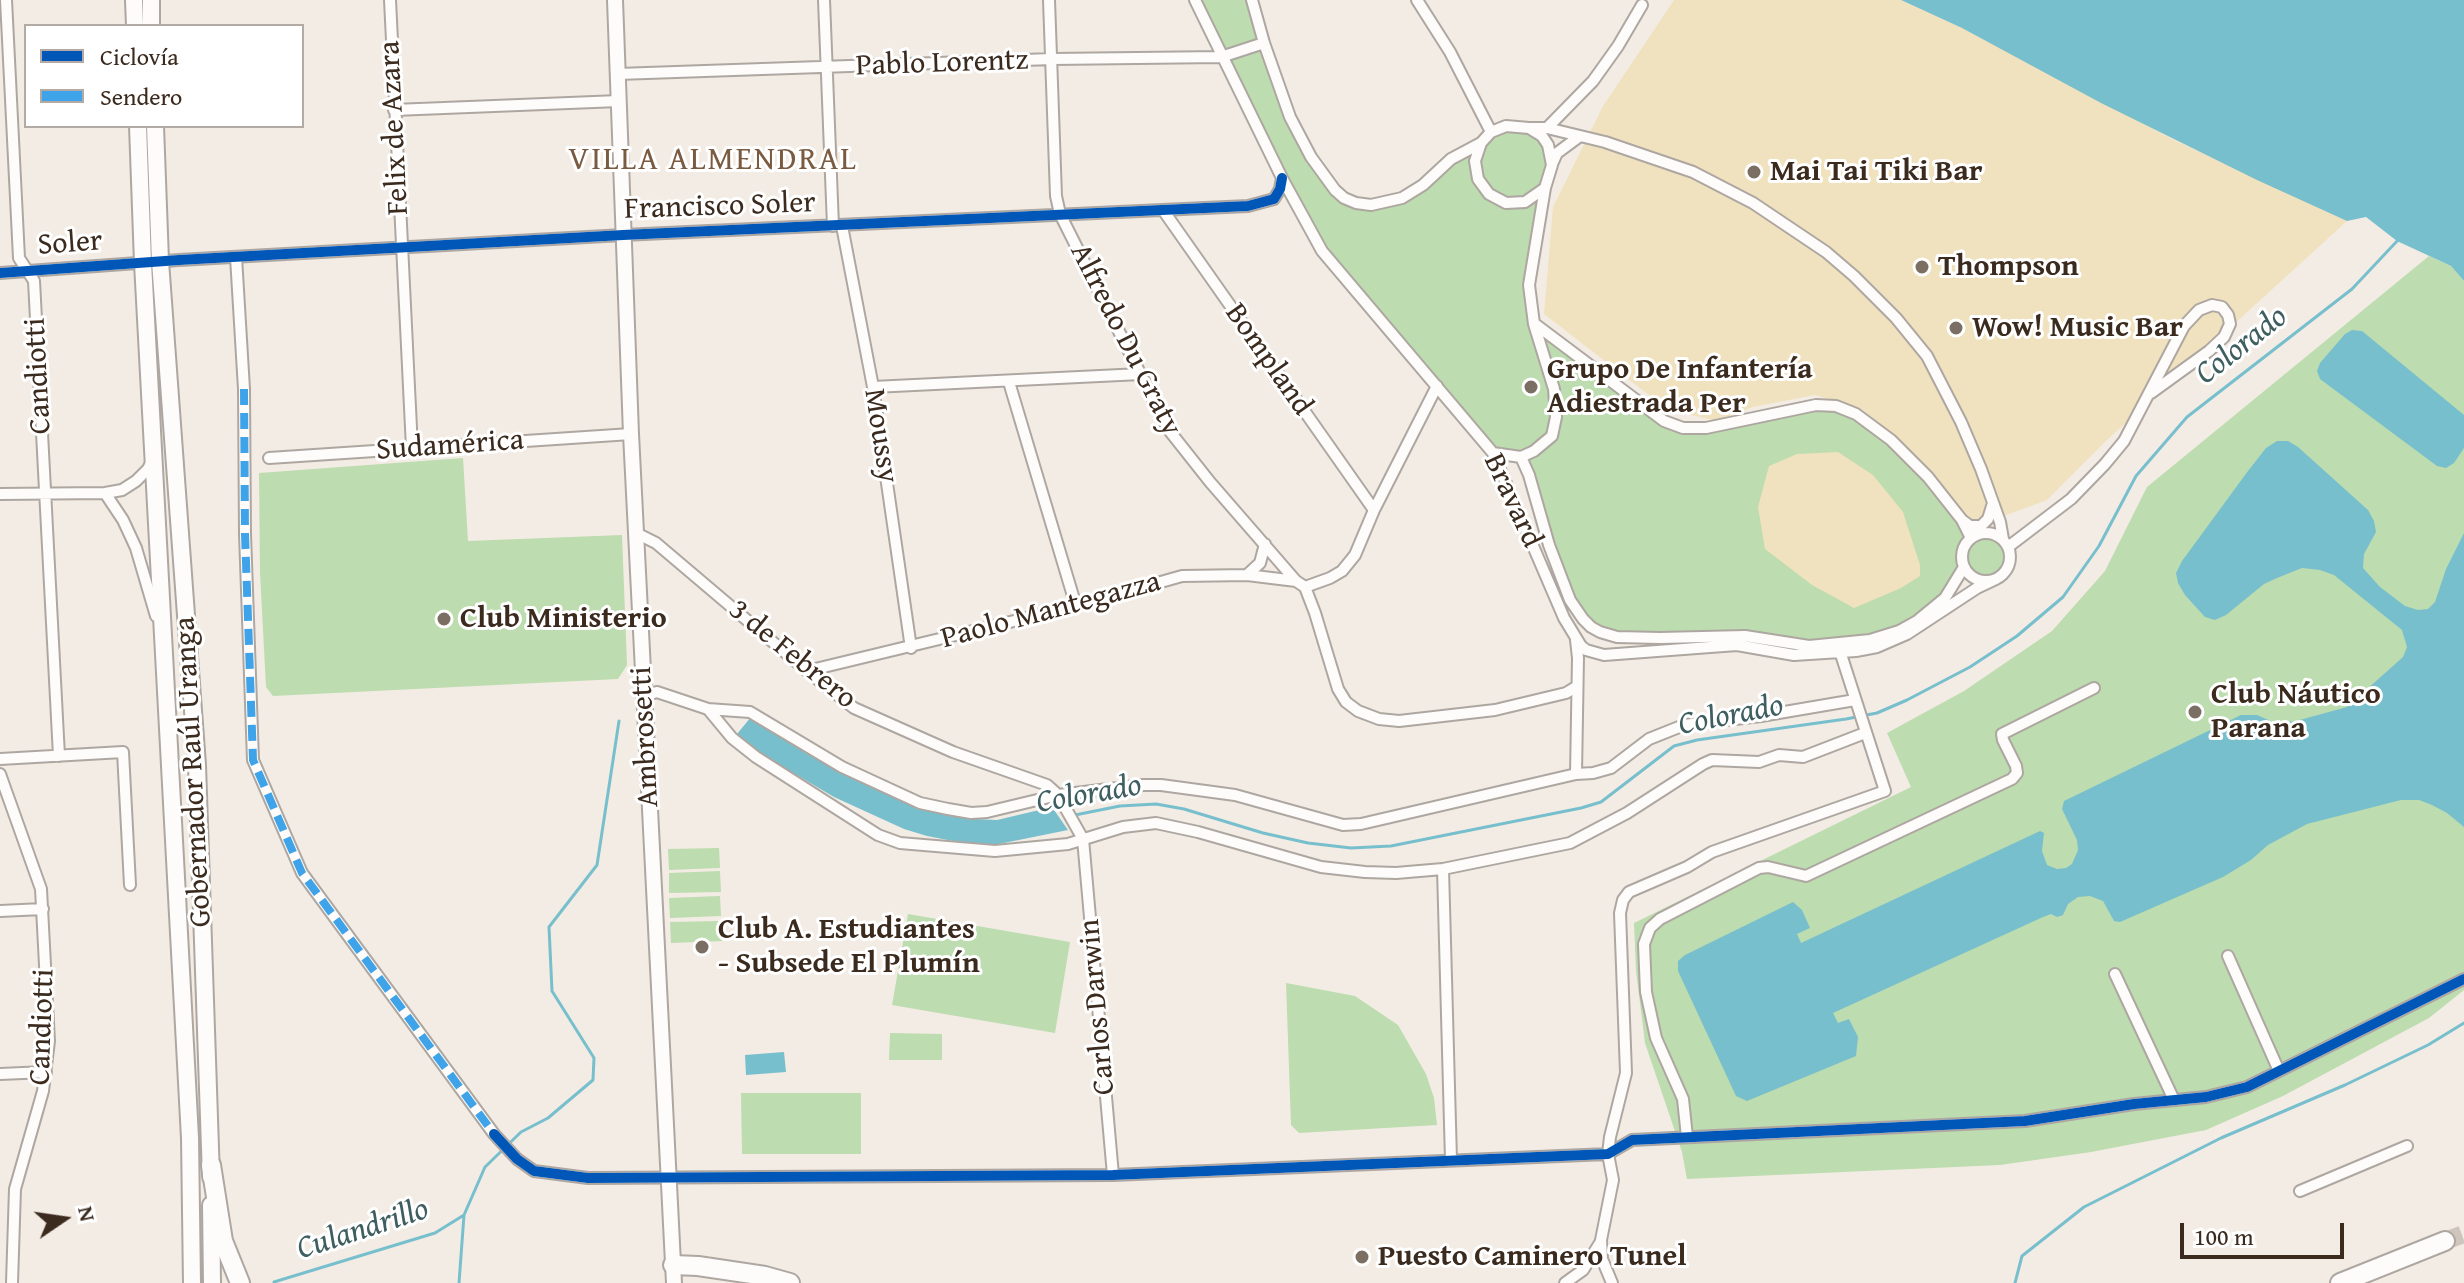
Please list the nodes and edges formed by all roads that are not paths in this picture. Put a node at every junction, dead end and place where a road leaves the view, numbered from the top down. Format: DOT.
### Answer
graph roads {
  1 [pos="6,0"];
  2 [pos="134,0"];
  3 [pos="151,0"];
  4 [pos="390,0"];
  5 [pos="615,0"];
  6 [pos="824,0"];
  7 [pos="1049,0"];
  8 [pos="1195,0"];
  9 [pos="1252,0"];
  10 [pos="1417,0"];
  11 [pos="1642,5"];
  12 [pos="135,24"];
  13 [pos="151,24"];
  14 [pos="1264,43"];
  15 [pos="1221,57"];
  16 [pos="1052,59"];
  17 [pos="827,68"];
  18 [pos="618,74"];
  19 [pos="619,101"];
  20 [pos="394,110"];
  21 [pos="138,128"];
  22 [pos="155,128"];
  23 [pos="1529,128"];
  24 [pos="1547,128"];
  25 [pos="1491,132"];
  26 [pos="1580,136"];
  27 [pos="1481,143"];
  28 [pos="1552,165"];
  29 [pos="1282,178"];
  30 [pos="1545,188"];
  31 [pos="1163,210"];
  32 [pos="1060,214"];
  33 [pos="838,226"];
  34 [pos="623,235"];
  35 [pos="401,247"];
  36 [pos="236,257"];
  37 [pos="152,262"];
  38 [pos="28,271"];
  39 [pos="0,273"];
  40 [pos="1534,324"];
  41 [pos="1141,374"];
  42 [pos="1009,382"];
  43 [pos="1437,386"];
  44 [pos="873,387"];
  45 [pos="2151,393"];
  46 [pos="631,434"];
  47 [pos="412,448"];
  48 [pos="155,453"];
  49 [pos="1493,453"];
  50 [pos="1521,457"];
  51 [pos="269,458"];
  52 [pos="46,493"];
  53 [pos="105,493"];
  54 [pos="0,494"];
  55 [pos="1993,501"];
  56 [pos="1374,510"];
  57 [pos="1962,520"];
  58 [pos="636,533"];
  59 [pos="1971,538"];
  60 [pos="2006,543"];
  61 [pos="1265,544"];
  62 [pos="1964,567"];
  63 [pos="1247,575"];
  64 [pos="1996,579"];
  65 [pos="1301,584"];
  66 [pos="1076,606"];
  67 [pos="1576,638"];
  68 [pos="911,648"];
  69 [pos="1839,648"];
  70 [pos="166,661"];
  71 [pos="807,671"];
  72 [pos="1576,687"];
  73 [pos="2094,688"];
  74 [pos="644,696"];
  75 [pos="1855,700"];
  76 [pos="708,709"];
  77 [pos="1865,733"];
  78 [pos="59,756"];
  79 [pos="0,759"];
  80 [pos="0,774"];
  81 [pos="1576,774"];
  82 [pos="1061,799"];
  83 [pos="1082,834"];
  84 [pos="1443,869"];
  85 [pos="130,885"];
  86 [pos="43,909"];
  87 [pos="0,911"];
  88 [pos="2228,956"];
  89 [pos="2115,974"];
  90 [pos="2464,979"];
  91 [pos="2279,1071"];
  92 [pos="46,1072"];
  93 [pos="0,1074"];
  94 [pos="2174,1100"];
  95 [pos="1687,1137"];
  96 [pos="2407,1146"];
  97 [pos="1608,1154"];
  98 [pos="1451,1160"];
  99 [pos="211,1165"];
  100 [pos="1113,1175"];
  101 [pos="668,1179"];
  102 [pos="2300,1191"];
  103 [pos="1601,1240"];
  104 [pos="2445,1241"];
  105 [pos="673,1274"];
  106 [pos="784,1282"];
  107 [pos="12,1283"];
  108 [pos="192,1283"];
  109 [pos="212,1283"];
  110 [pos="240,1283"];
  111 [pos="1565,1283"];
  112 [pos="1612,1283"];
  113 [pos="2340,1283"];
  1 -- 38 [label="street, Candiotti"];
  2 -- 12 [label="main road"];
  3 -- 13 [label="main road"];
  4 -- 20 [label="street, Felix de Azara"];
  5 -- 18 [label="street, Ambrosetti"];
  6 -- 17 [label="street, Moussy"];
  7 -- 16 [label="street, Alfredo Du Graty"];
  8 -- 15 [label="street, Bravard"];
  9 -- 14 [label="street"];
  10 -- 25 [label="street"];
  11 -- 24 [label="street"];
  14 -- 15 [label="street, Pablo Lorentz"];
  14 -- 27 [label="street"];
  15 -- 16 [label="street, Pablo Lorentz"];
  15 -- 29 [label="street, Bravard"];
  16 -- 17 [label="street, Pablo Lorentz"];
  16 -- 32 [label="street, Alfredo Du Graty"];
  17 -- 18 [label="street, Pablo Lorentz"];
  17 -- 33 [label="street, Moussy"];
  18 -- 19 [label="street, Ambrosetti"];
  19 -- 20 [label="street"];
  19 -- 34 [label="street, Ambrosetti"];
  20 -- 35 [label="street, Felix de Azara"];
  21 -- 37 [label="main road"];
  22 -- 37 [label="main road"];
  23 -- 24 [label="street"];
  23 -- 25 [label="street"];
  23 -- 28 [label="street"];
  24 -- 26 [label="street"];
  25 -- 27 [label="street"];
  26 -- 28 [label="street"];
  26 -- 55 [label="street"];
  27 -- 30 [label="street"];
  28 -- 30 [label="street"];
  29 -- 31 [label="street, Francisco Soler"];
  29 -- 43 [label="street, Bravard"];
  30 -- 40 [label="street"];
  31 -- 32 [label="street, Francisco Soler"];
  31 -- 56 [label="street, Bompland"];
  32 -- 33 [label="street, Francisco Soler"];
  32 -- 41 [label="street, Alfredo Du Graty"];
  33 -- 34 [label="street, Francisco Soler"];
  33 -- 44 [label="street, Moussy"];
  34 -- 35 [label="street, Francisco Soler"];
  34 -- 46 [label="street, Ambrosetti"];
  35 -- 36 [label="street, Francisco Soler"];
  35 -- 47 [label="street, Felix de Azara"];
  36 -- 37 [label="street, Francisco Soler"];
  36 -- 101 [label="street"];
  37 -- 38 [label="street, Soler"];
  37 -- 48 [label="main road, Gobernador Raúl Uranga"];
  37 -- 99 [label="main road, Gobernador Raúl Uranga"];
  38 -- 39 [label="street, Soler"];
  38 -- 52 [label="street, Candiotti"];
  40 -- 50 [label="street"];
  40 -- 57 [label="street"];
  41 -- 42 [label="street"];
  41 -- 61 [label="street, Alfredo Du Graty"];
  42 -- 44 [label="street"];
  42 -- 66 [label="street"];
  43 -- 49 [label="street, Bravard"];
  43 -- 56 [label="street"];
  44 -- 68 [label="street, Moussy"];
  45 -- 45 [label="street"];
  45 -- 60 [label="street"];
  46 -- 47 [label="street, Sudamérica"];
  46 -- 58 [label="street, Ambrosetti"];
  47 -- 51 [label="street, Sudamérica"];
  48 -- 53 [label="street"];
  48 -- 70 [label="main road, Gobernador Raúl Uranga"];
  49 -- 50 [label="street"];
  49 -- 67 [label="street, Bravard"];
  50 -- 69 [label="street, Bravard"];
  52 -- 53 [label="street"];
  52 -- 54 [label="street"];
  52 -- 78 [label="street, Candiotti"];
  53 -- 70 [label="street"];
  55 -- 57 [label="street"];
  55 -- 60 [label="street"];
  56 -- 65 [label="street"];
  57 -- 59 [label="street"];
  58 -- 71 [label="street, 3 de Febrero"];
  58 -- 74 [label="street, Ambrosetti"];
  59 -- 60 [label="street"];
  59 -- 62 [label="street"];
  60 -- 64 [label="street"];
  61 -- 63 [label="street"];
  61 -- 65 [label="street, Alfredo Du Graty"];
  62 -- 64 [label="street"];
  62 -- 69 [label="street, Bravard"];
  63 -- 65 [label="street, Paolo Mantegazza"];
  63 -- 66 [label="street, Paolo Mantegazza"];
  64 -- 69 [label="street, Bravard"];
  65 -- 72 [label="street"];
  66 -- 68 [label="street, Paolo Mantegazza"];
  67 -- 69 [label="street, Bravard"];
  67 -- 72 [label="street"];
  68 -- 71 [label="street, Paolo Mantegazza"];
  69 -- 75 [label="street"];
  70 -- 108 [label="main road, Gobernador Raúl Uranga"];
  71 -- 82 [label="street, 3 de Febrero"];
  72 -- 81 [label="street"];
  73 -- 95 [label="street"];
  74 -- 76 [label="street"];
  74 -- 101 [label="street, Ambrosetti"];
  75 -- 77 [label="street"];
  75 -- 81 [label="street"];
  76 -- 82 [label="street"];
  76 -- 83 [label="street"];
  77 -- 84 [label="street"];
  77 -- 97 [label="street"];
  78 -- 79 [label="street"];
  78 -- 85 [label="street"];
  80 -- 86 [label="street, Candiotti"];
  81 -- 82 [label="street"];
  82 -- 83 [label="street"];
  83 -- 84 [label="street"];
  83 -- 100 [label="street, Carlos Darwin"];
  84 -- 98 [label="street"];
  86 -- 87 [label="street"];
  86 -- 92 [label="street, Candiotti"];
  88 -- 91 [label="street"];
  89 -- 94 [label="street"];
  90 -- 91 [label="street"];
  91 -- 94 [label="street"];
  92 -- 93 [label="street"];
  92 -- 107 [label="street, Candiotti"];
  94 -- 95 [label="street"];
  95 -- 97 [label="street"];
  96 -- 102 [label="street"];
  97 -- 98 [label="street"];
  97 -- 103 [label="street"];
  98 -- 100 [label="street"];
  99 -- 109 [label="main road, Gobernador Raúl Uranga"];
  99 -- 110 [label="highway"];
  100 -- 101 [label="street"];
  101 -- 105 [label="street, Ambrosetti"];
  103 -- 111 [label="street"];
  103 -- 112 [label="street"];
  104 -- 113 [label="highway"];
  105 -- 106 [label="highway"];
}
